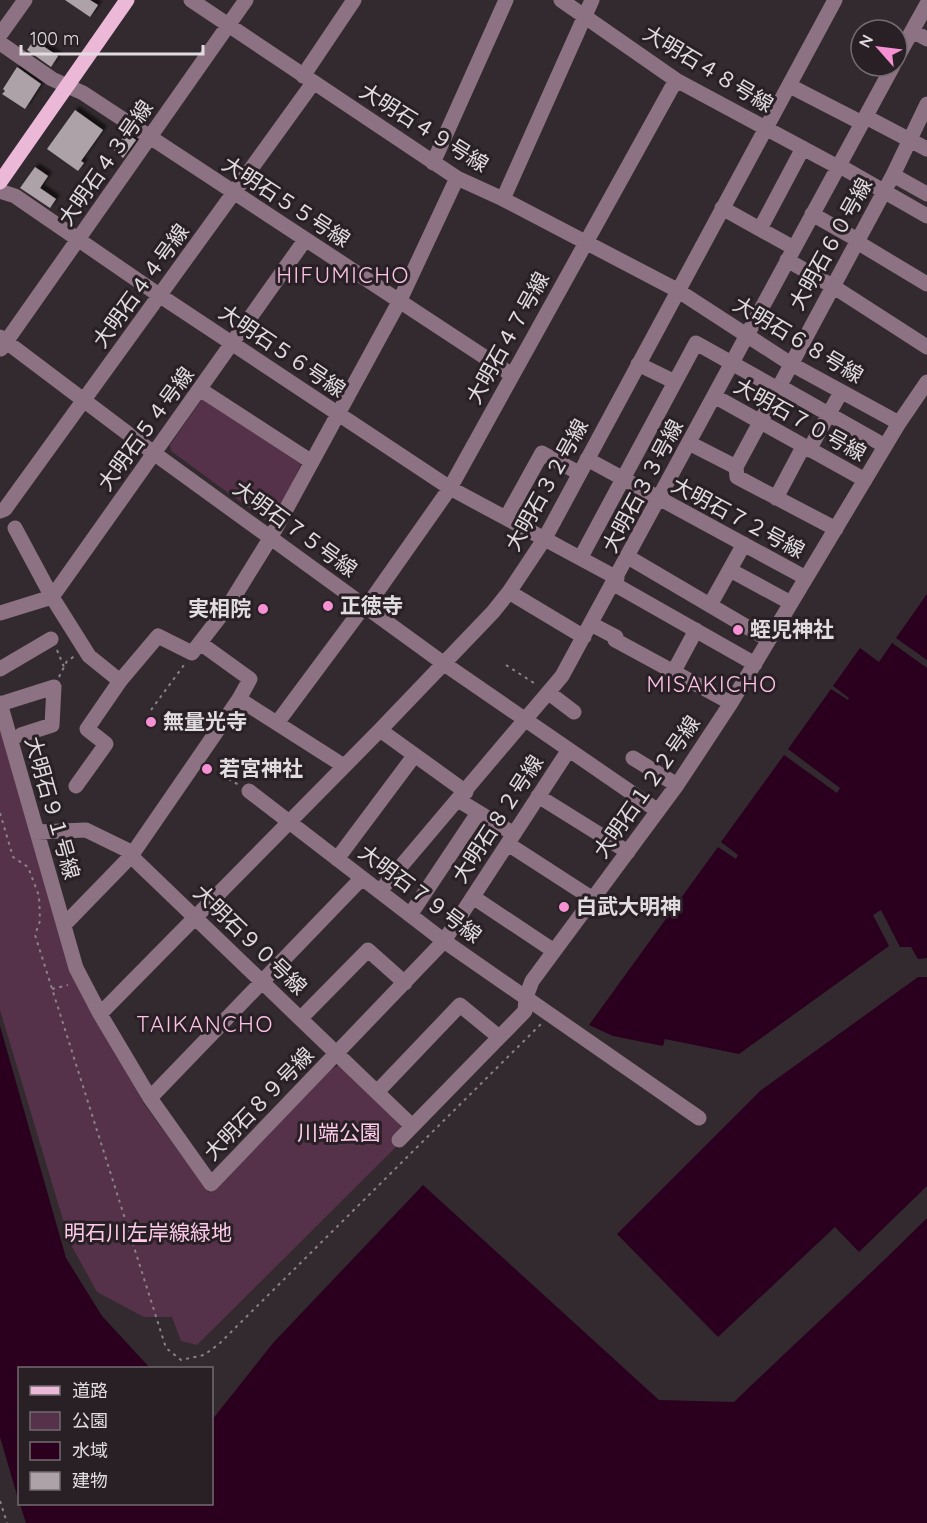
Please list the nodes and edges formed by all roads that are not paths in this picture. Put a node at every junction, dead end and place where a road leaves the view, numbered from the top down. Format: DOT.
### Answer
graph roads {
  1 [pos="25,0"];
  2 [pos="127,0"];
  3 [pos="191,0"];
  4 [pos="246,0"];
  5 [pos="354,0"];
  6 [pos="506,0"];
  7 [pos="561,0"];
  8 [pos="592,0"];
  9 [pos="835,0"];
  10 [pos="927,4"];
  11 [pos="583,16"];
  12 [pos="228,25"];
  13 [pos="912,31"];
  14 [pos="0,35"];
  15 [pos="909,36"];
  16 [pos="927,39"];
  17 [pos="0,43"];
  18 [pos="887,78"];
  19 [pos="308,80"];
  20 [pos="676,80"];
  21 [pos="68,85"];
  22 [pos="790,86"];
  23 [pos="927,104"];
  24 [pos="864,120"];
  25 [pos="766,129"];
  26 [pos="150,137"];
  27 [pos="910,141"];
  28 [pos="803,148"];
  29 [pos="927,149"];
  30 [pos="433,163"];
  31 [pos="838,167"];
  32 [pos="893,175"];
  33 [pos="457,178"];
  34 [pos="0,182"];
  35 [pos="0,191"];
  36 [pos="884,192"];
  37 [pos="234,193"];
  38 [pos="927,194"];
  39 [pos="503,199"];
  40 [pos="722,208"];
  41 [pos="812,214"];
  42 [pos="927,216"];
  43 [pos="760,229"];
  44 [pos="77,239"];
  45 [pos="305,240"];
  46 [pos="585,242"];
  47 [pos="857,242"];
  48 [pos="791,254"];
  49 [pos="927,284"];
  50 [pos="834,287"];
  51 [pos="677,290"];
  52 [pos="159,295"];
  53 [pos="399,302"];
  54 [pos="747,335"];
  55 [pos="2,343"];
  56 [pos="233,343"];
  57 [pos="927,346"];
  58 [pos="638,364"];
  59 [pos="732,364"];
  60 [pos="791,364"];
  61 [pos="512,375"];
  62 [pos="675,382"];
  63 [pos="927,382"];
  64 [pos="778,388"];
  65 [pos="201,390"];
  66 [pos="842,392"];
  67 [pos="714,396"];
  68 [pos="84,400"];
  69 [pos="339,414"];
  70 [pos="829,414"];
  71 [pos="760,422"];
  72 [pos="899,423"];
  73 [pos="689,443"];
  74 [pos="885,446"];
  75 [pos="806,449"];
  76 [pos="155,454"];
  77 [pos="587,459"];
  78 [pos="312,462"];
  79 [pos="735,467"];
  80 [pos="579,473"];
  81 [pos="622,479"];
  82 [pos="865,480"];
  83 [pos="450,488"];
  84 [pos="776,498"];
  85 [pos="659,499"];
  86 [pos="2,507"];
  87 [pos="506,518"];
  88 [pos="15,528"];
  89 [pos="836,529"];
  90 [pos="271,537"];
  91 [pos="545,538"];
  92 [pos="744,544"];
  93 [pos="581,557"];
  94 [pos="628,557"];
  95 [pos="730,570"];
  96 [pos="806,578"];
  97 [pos="616,581"];
  98 [pos="509,592"];
  99 [pos="52,597"];
  100 [pos="791,603"];
  101 [pos="710,605"];
  102 [pos="364,606"];
  103 [pos="0,613"];
  104 [pos="587,630"];
  105 [pos="696,630"];
  106 [pos="770,640"];
  107 [pos="54,643"];
  108 [pos="196,648"];
  109 [pos="443,663"];
  110 [pos="755,664"];
  111 [pos="0,669"];
  112 [pos="674,671"];
  113 [pos="120,681"];
  114 [pos="549,693"];
  115 [pos="239,699"];
  116 [pos="731,703"];
  117 [pos="0,704"];
  118 [pos="574,712"];
  119 [pos="526,721"];
  120 [pos="277,723"];
  121 [pos="380,730"];
  122 [pos="21,735"];
  123 [pos="568,751"];
  124 [pos="414,756"];
  125 [pos="633,758"];
  126 [pos="344,766"];
  127 [pos="677,785"];
  128 [pos="76,786"];
  129 [pos="249,791"];
  130 [pos="462,796"];
  131 [pos="538,796"];
  132 [pos="658,811"];
  133 [pos="478,813"];
  134 [pos="290,822"];
  135 [pos="37,832"];
  136 [pos="511,839"];
  137 [pos="628,852"];
  138 [pos="131,856"];
  139 [pos="338,859"];
  140 [pos="362,878"];
  141 [pos="380,891"];
  142 [pos="473,897"];
  143 [pos="593,899"];
  144 [pos="410,915"];
  145 [pos="196,918"];
  146 [pos="64,925"];
  147 [pos="444,941"];
  148 [pos="554,951"];
  149 [pos="262,982"];
  150 [pos="405,983"];
  151 [pos="526,997"];
  152 [pos="100,1014"];
  153 [pos="301,1018"];
  154 [pos="499,1037"];
  155 [pos="337,1054"];
  156 [pos="377,1092"];
  157 [pos="150,1098"];
  158 [pos="699,1118"];
  159 [pos="412,1126"];
  160 [pos="399,1140"];
  1 -- 14 [label="street"];
  2 -- 21 [label="main road"];
  3 -- 12 [label="street, 大明石４９号線"];
  4 -- 12 [label="street, 大明石４３号線"];
  5 -- 19 [label="street, 大明石４４号線"];
  6 -- 30 [label="street"];
  7 -- 11 [label="street, 大明石４８号線"];
  8 -- 11 [label="street"];
  9 -- 22 [label="street, 大明石３２号線"];
  10 -- 13 [label="street"];
  11 -- 20 [label="street, 大明石４８号線"];
  11 -- 39 [label="street"];
  12 -- 19 [label="street, 大明石４９号線"];
  12 -- 26 [label="street, 大明石４３号線"];
  13 -- 15 [label="street"];
  13 -- 16 [label="street"];
  17 -- 21 [label="street, 大明石５５号線"];
  18 -- 24 [label="street, 大明石３３号線"];
  19 -- 30 [label="street, 大明石４９号線"];
  19 -- 37 [label="street, 大明石４４号線"];
  20 -- 25 [label="street, 大明石４８号線"];
  20 -- 46 [label="street, 大明石４７号線"];
  21 -- 26 [label="street, 大明石５５号線"];
  21 -- 34 [label="main road"];
  22 -- 24 [label="street"];
  22 -- 25 [label="street, 大明石３２号線"];
  23 -- 27 [label="street, 大明石６０号線"];
  24 -- 27 [label="street"];
  24 -- 31 [label="street, 大明石３３号線"];
  25 -- 28 [label="street, 大明石４８号線"];
  25 -- 40 [label="street, 大明石３２号線"];
  26 -- 37 [label="street, 大明石５５号線"];
  26 -- 44 [label="street, 大明石４３号線"];
  27 -- 29 [label="street"];
  27 -- 32 [label="street, 大明石６０号線"];
  28 -- 31 [label="street, 大明石４８号線"];
  28 -- 43 [label="street"];
  30 -- 33 [label="street, 大明石４９号線"];
  31 -- 36 [label="street, 大明石４８号線"];
  31 -- 41 [label="street, 大明石３３号線"];
  32 -- 36 [label="street, 大明石６０号線"];
  32 -- 38 [label="street"];
  33 -- 39 [label="street, 大明石４９号線"];
  33 -- 53 [label="street"];
  35 -- 44 [label="street, 大明石５６号線"];
  36 -- 42 [label="street, 大明石４８号線"];
  36 -- 47 [label="street, 大明石６０号線"];
  37 -- 45 [label="street, 大明石５５号線"];
  37 -- 52 [label="street, 大明石４４号線"];
  39 -- 46 [label="street, 大明石４９号線"];
  40 -- 43 [label="street"];
  40 -- 51 [label="street, 大明石３２号線"];
  41 -- 47 [label="street"];
  41 -- 48 [label="street, 大明石３３号線"];
  43 -- 48 [label="street"];
  44 -- 52 [label="street, 大明石５６号線"];
  44 -- 55 [label="street, 大明石４３号線"];
  45 -- 53 [label="street, 大明石５５号線"];
  45 -- 56 [label="street, 大明石５４号線"];
  46 -- 51 [label="street, 大明石４９号線"];
  46 -- 61 [label="street, 大明石４７号線"];
  47 -- 49 [label="street"];
  47 -- 50 [label="street, 大明石６０号線"];
  48 -- 50 [label="street"];
  48 -- 54 [label="street, 大明石３３号線"];
  50 -- 57 [label="street"];
  50 -- 60 [label="street, 大明石６０号線"];
  51 -- 54 [label="street, 大明石６８号線"];
  51 -- 58 [label="street, 大明石３２号線"];
  52 -- 56 [label="street, 大明石５６号線"];
  52 -- 68 [label="street, 大明石４４号線"];
  53 -- 61 [label="street, 大明石５５号線"];
  53 -- 69 [label="street"];
  54 -- 59 [label="street, 大明石３３号線"];
  54 -- 60 [label="street, 大明石６８号線"];
  55 -- 68 [label="street, 大明石７５号線"];
  56 -- 65 [label="street, 大明石５４号線"];
  56 -- 69 [label="street, 大明石５６号線"];
  58 -- 62 [label="street"];
  58 -- 77 [label="street, 大明石３２号線"];
  59 -- 62 [label="street"];
  59 -- 64 [label="street"];
  59 -- 67 [label="street, 大明石３３号線"];
  60 -- 64 [label="street, 大明石６０号線"];
  60 -- 66 [label="street, 大明石６８号線"];
  61 -- 83 [label="street, 大明石４７号線"];
  62 -- 81 [label="street"];
  63 -- 72 [label="street, 大明石１２２号線"];
  64 -- 70 [label="street"];
  64 -- 71 [label="street, 大明石６０号線"];
  65 -- 76 [label="street, 大明石５４号線"];
  65 -- 78 [label="street"];
  66 -- 70 [label="street"];
  66 -- 72 [label="street, 大明石６８号線"];
  67 -- 71 [label="street, 大明石７０号線"];
  67 -- 73 [label="street, 大明石３３号線"];
  68 -- 76 [label="street, 大明石７５号線"];
  68 -- 86 [label="street, 大明石４４号線"];
  69 -- 78 [label="street"];
  69 -- 83 [label="street, 大明石５６号線"];
  70 -- 74 [label="street"];
  70 -- 75 [label="street"];
  71 -- 75 [label="street, 大明石７０号線"];
  71 -- 79 [label="street, 大明石６０号線"];
  72 -- 74 [label="street, 大明石１２２号線"];
  73 -- 79 [label="street"];
  73 -- 85 [label="street, 大明石３３号線"];
  74 -- 82 [label="street, 大明石１２２号線"];
  75 -- 82 [label="street, 大明石７０号線"];
  75 -- 84 [label="street"];
  76 -- 90 [label="street, 大明石７５号線"];
  76 -- 99 [label="street, 大明石５４号線"];
  77 -- 80 [label="street, 大明石３２号線"];
  77 -- 81 [label="street, 大明石７２号線"];
  78 -- 90 [label="street"];
  79 -- 84 [label="street"];
  80 -- 87 [label="street"];
  80 -- 91 [label="street, 大明石３２号線"];
  81 -- 85 [label="street, 大明石７２号線"];
  81 -- 93 [label="street"];
  82 -- 89 [label="street, 大明石１２２号線"];
  83 -- 87 [label="street, 大明石５６号線"];
  83 -- 102 [label="street, 大明石４７号線"];
  84 -- 89 [label="street"];
  85 -- 92 [label="street, 大明石７２号線"];
  85 -- 94 [label="street, 大明石３３号線"];
  87 -- 91 [label="street, 大明石５６号線"];
  88 -- 99 [label="street"];
  89 -- 96 [label="street, 大明石１２２号線"];
  90 -- 102 [label="street, 大明石７５号線"];
  90 -- 108 [label="street"];
  91 -- 93 [label="street, 大明石５６号線"];
  91 -- 98 [label="street, 大明石３２号線"];
  92 -- 95 [label="street"];
  92 -- 96 [label="street, 大明石７２号線"];
  93 -- 97 [label="street, 大明石５６号線"];
  94 -- 97 [label="street, 大明石３３号線"];
  94 -- 101 [label="street"];
  95 -- 100 [label="street"];
  95 -- 101 [label="street"];
  96 -- 100 [label="street, 大明石１２２号線"];
  97 -- 104 [label="street, 大明石３３号線"];
  97 -- 105 [label="street, 大明石５６号線"];
  98 -- 104 [label="street"];
  98 -- 109 [label="street, 大明石３２号線"];
  99 -- 103 [label="street"];
  99 -- 113 [label="street"];
  100 -- 106 [label="street, 大明石１２２号線"];
  101 -- 106 [label="street"];
  102 -- 109 [label="street, 大明石７５号線"];
  102 -- 120 [label="street, 大明石４７号線"];
  104 -- 112 [label="street"];
  104 -- 114 [label="street, 大明石３３号線"];
  105 -- 110 [label="street, 大明石５６号線"];
  105 -- 112 [label="street"];
  106 -- 110 [label="street, 大明石１２２号線"];
  107 -- 111 [label="street"];
  108 -- 113 [label="street"];
  108 -- 115 [label="street"];
  109 -- 119 [label="street, 大明石７５号線"];
  109 -- 121 [label="street, 大明石３２号線"];
  110 -- 116 [label="street, 大明石１２２号線"];
  112 -- 116 [label="street"];
  113 -- 128 [label="street"];
  114 -- 118 [label="street"];
  114 -- 119 [label="street, 大明石３３号線"];
  115 -- 120 [label="street"];
  115 -- 138 [label="street"];
  116 -- 127 [label="street, 大明石１２２号線"];
  117 -- 122 [label="street"];
  117 -- 135 [label="street, 大明石９１号線"];
  119 -- 123 [label="street, 大明石７５号線"];
  119 -- 130 [label="street, 大明石３３号線"];
  120 -- 126 [label="street"];
  121 -- 124 [label="street"];
  121 -- 126 [label="street, 大明石３２号線"];
  123 -- 131 [label="street, 大明石８２号線"];
  123 -- 132 [label="street, 大明石７５号線"];
  124 -- 130 [label="street"];
  124 -- 139 [label="street"];
  125 -- 127 [label="street"];
  126 -- 134 [label="street, 大明石３２号線"];
  127 -- 132 [label="street, 大明石１２２号線"];
  129 -- 134 [label="street, 大明石７９号線"];
  130 -- 133 [label="street"];
  130 -- 141 [label="street, 大明石３３号線"];
  131 -- 136 [label="street, 大明石８２号線"];
  131 -- 137 [label="street"];
  132 -- 137 [label="street, 大明石１２２号線"];
  133 -- 136 [label="street"];
  133 -- 144 [label="street"];
  134 -- 139 [label="street, 大明石７９号線"];
  134 -- 145 [label="street, 大明石３２号線"];
  135 -- 138 [label="street, 大明石９０号線"];
  135 -- 146 [label="street, 大明石９１号線"];
  136 -- 142 [label="street, 大明石８２号線"];
  136 -- 143 [label="street"];
  137 -- 143 [label="street, 大明石１２２号線"];
  138 -- 145 [label="street, 大明石９０号線"];
  138 -- 146 [label="street"];
  139 -- 140 [label="street, 大明石７９号線"];
  140 -- 141 [label="street, 大明石７９号線"];
  140 -- 149 [label="street"];
  141 -- 144 [label="street, 大明石７９号線"];
  142 -- 147 [label="street, 大明石８２号線"];
  142 -- 148 [label="street"];
  143 -- 148 [label="street, 大明石１２２号線"];
  144 -- 147 [label="street, 大明石７９号線"];
  145 -- 149 [label="street, 大明石９０号線"];
  145 -- 152 [label="street, 大明石３２号線"];
  146 -- 152 [label="street, 大明石８９号線"];
  147 -- 150 [label="street, 大明石８９号線"];
  147 -- 151 [label="street, 大明石７９号線"];
  148 -- 151 [label="street, 大明石１２２号線"];
  149 -- 153 [label="street, 大明石９０号線"];
  149 -- 157 [label="street"];
  150 -- 153 [label="street"];
  150 -- 155 [label="street, 大明石８９号線"];
  151 -- 154 [label="street, 大明石１２２号線"];
  151 -- 158 [label="street, 大明石７９号線"];
  152 -- 157 [label="street, 大明石８９号線"];
  153 -- 155 [label="street, 大明石９０号線"];
  154 -- 156 [label="street"];
  154 -- 159 [label="street, 大明石１２２号線"];
  155 -- 156 [label="street, 大明石９０号線"];
  155 -- 157 [label="street, 大明石８９号線"];
  156 -- 159 [label="street, 大明石９０号線"];
  159 -- 160 [label="street, 大明石１２２号線"];
}
